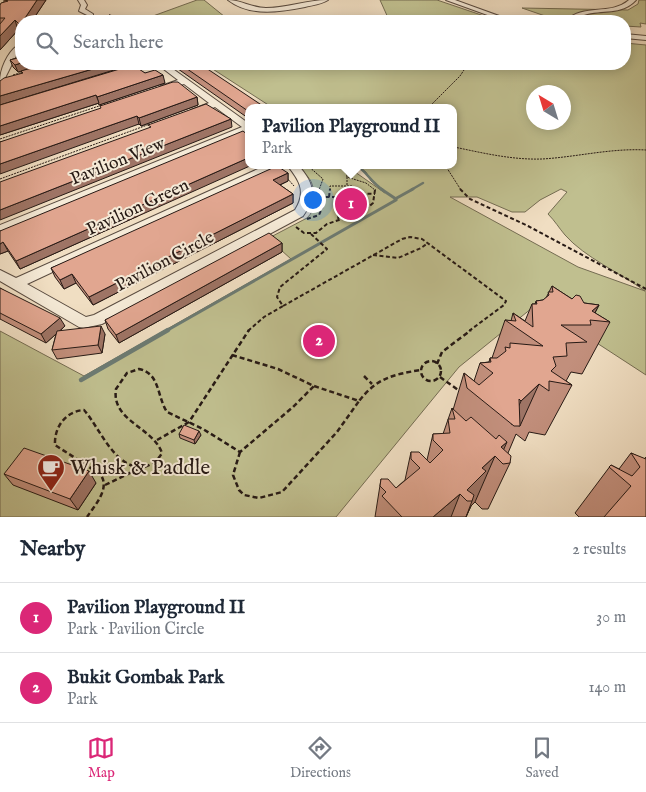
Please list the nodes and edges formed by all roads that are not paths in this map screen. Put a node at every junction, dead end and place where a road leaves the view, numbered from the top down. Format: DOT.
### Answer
graph roads {
  1 [pos="81,0"];
  2 [pos="231,0"];
  3 [pos="325,0"];
  4 [pos="449,0"];
  5 [pos="633,0"];
  6 [pos="91,15"];
  7 [pos="493,15"];
  8 [pos="579,15"];
  9 [pos="631,37"];
  10 [pos="646,38"];
  11 [pos="15,51"];
  12 [pos="129,70"];
  13 [pos="170,70"];
  14 [pos="116,74"];
  15 [pos="5,79"];
  16 [pos="185,81"];
  17 [pos="159,90"];
  18 [pos="218,103"];
  19 [pos="181,117"];
  20 [pos="245,125"];
  21 [pos="245,128"];
  22 [pos="267,169"];
  23 [pos="296,169"];
  24 [pos="0,229"];
  25 [pos="0,275"];
  26 [pos="15,284"];
  1 -- 6 [label="street"];
  2 -- 3 [label="street"];
  4 -- 7 [label="street"];
  5 -- 8 [label="street"];
  9 -- 10 [label="street"];
  11 -- 15 [label="street"];
  12 -- 14 [label="street"];
  13 -- 16 [label="street"];
  16 -- 17 [label="street"];
  16 -- 18 [label="street"];
  18 -- 19 [label="street"];
  18 -- 20 [label="street"];
  21 -- 24 [label="street, Pavilion View"];
  22 -- 26 [label="street, Pavilion Green"];
  23 -- 26 [label="street, Pavilion Circle"];
  25 -- 26 [label="street, Pavilion Circle"];
}
